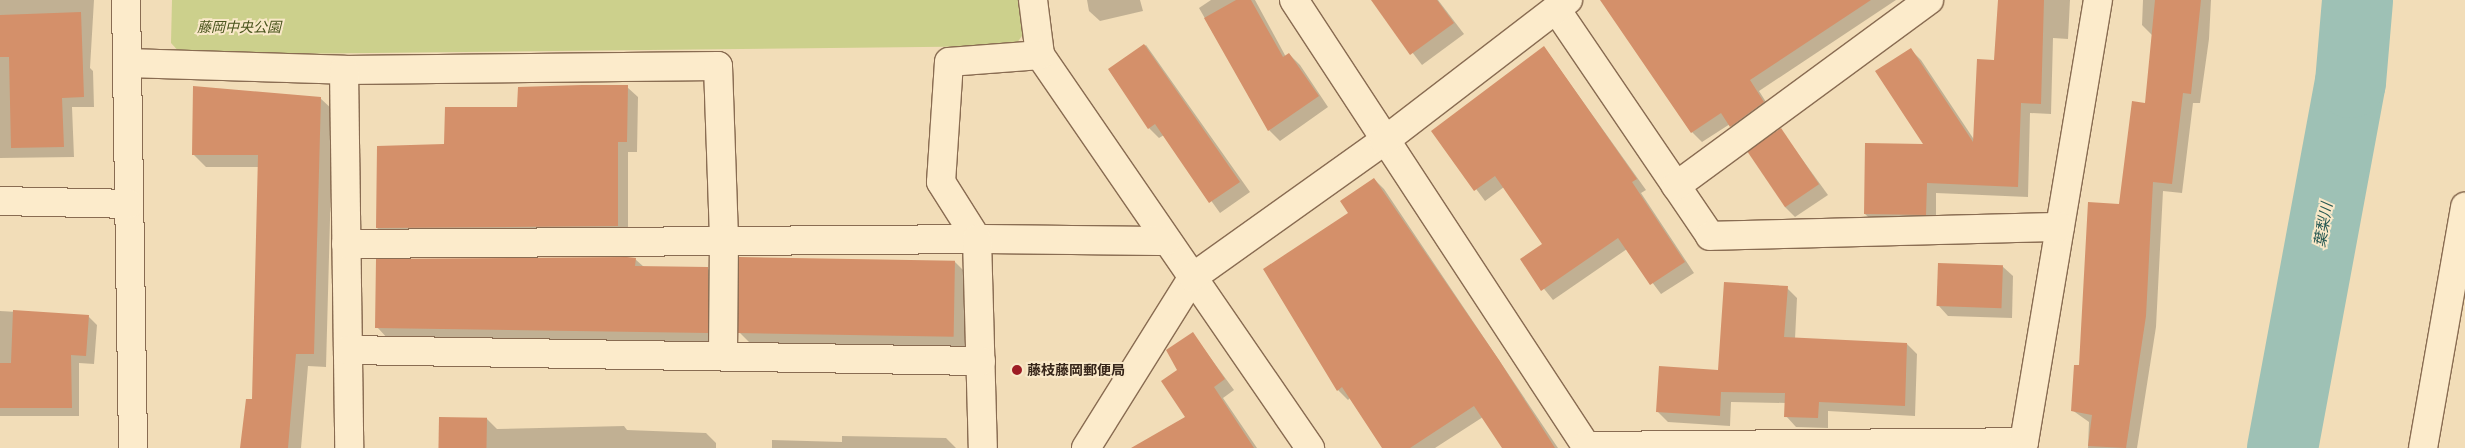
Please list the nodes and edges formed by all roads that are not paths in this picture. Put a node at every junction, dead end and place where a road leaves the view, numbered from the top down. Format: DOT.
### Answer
graph roads {
  1 [pos="126,0"];
  2 [pos="1034,0"];
  3 [pos="1294,0"];
  4 [pos="1930,0"];
  5 [pos="2098,0"];
  6 [pos="1562,4"];
  7 [pos="1040,55"];
  8 [pos="127,63"];
  9 [pos="344,70"];
  10 [pos="1384,141"];
  11 [pos="1676,186"];
  12 [pos="0,201"];
  13 [pos="129,204"];
  14 [pos="2465,207"];
  15 [pos="2060,227"];
  16 [pos="724,239"];
  17 [pos="977,239"];
  18 [pos="1166,241"];
  19 [pos="346,244"];
  20 [pos="2459,275"];
  21 [pos="1193,277"];
  22 [pos="348,350"];
  23 [pos="723,356"];
  24 [pos="980,361"];
  25 [pos="133,448"];
  26 [pos="349,448"];
  27 [pos="983,448"];
  28 [pos="1086,448"];
  29 [pos="1310,448"];
  30 [pos="2423,448"];
  1 -- 8 [label="street"];
  2 -- 7 [label="street"];
  3 -- 10 [label="street"];
  4 -- 11 [label="street"];
  5 -- 15 [label="street"];
  6 -- 10 [label="street"];
  6 -- 11 [label="street"];
  7 -- 17 [label="street"];
  7 -- 18 [label="street"];
  8 -- 9 [label="street"];
  8 -- 13 [label="street"];
  9 -- 16 [label="street"];
  9 -- 19 [label="street"];
  10 -- 15 [label="street"];
  10 -- 21 [label="street"];
  11 -- 15 [label="street"];
  12 -- 13 [label="street"];
  13 -- 25 [label="street"];
  14 -- 20 [label="street"];
  16 -- 17 [label="street"];
  16 -- 19 [label="street"];
  16 -- 23 [label="street"];
  17 -- 18 [label="street"];
  17 -- 24 [label="street"];
  18 -- 21 [label="street"];
  19 -- 22 [label="street"];
  20 -- 30 [label="street"];
  21 -- 28 [label="street"];
  21 -- 29 [label="street"];
  22 -- 23 [label="street"];
  22 -- 26 [label="street"];
  23 -- 24 [label="street"];
  24 -- 27 [label="street"];
}
